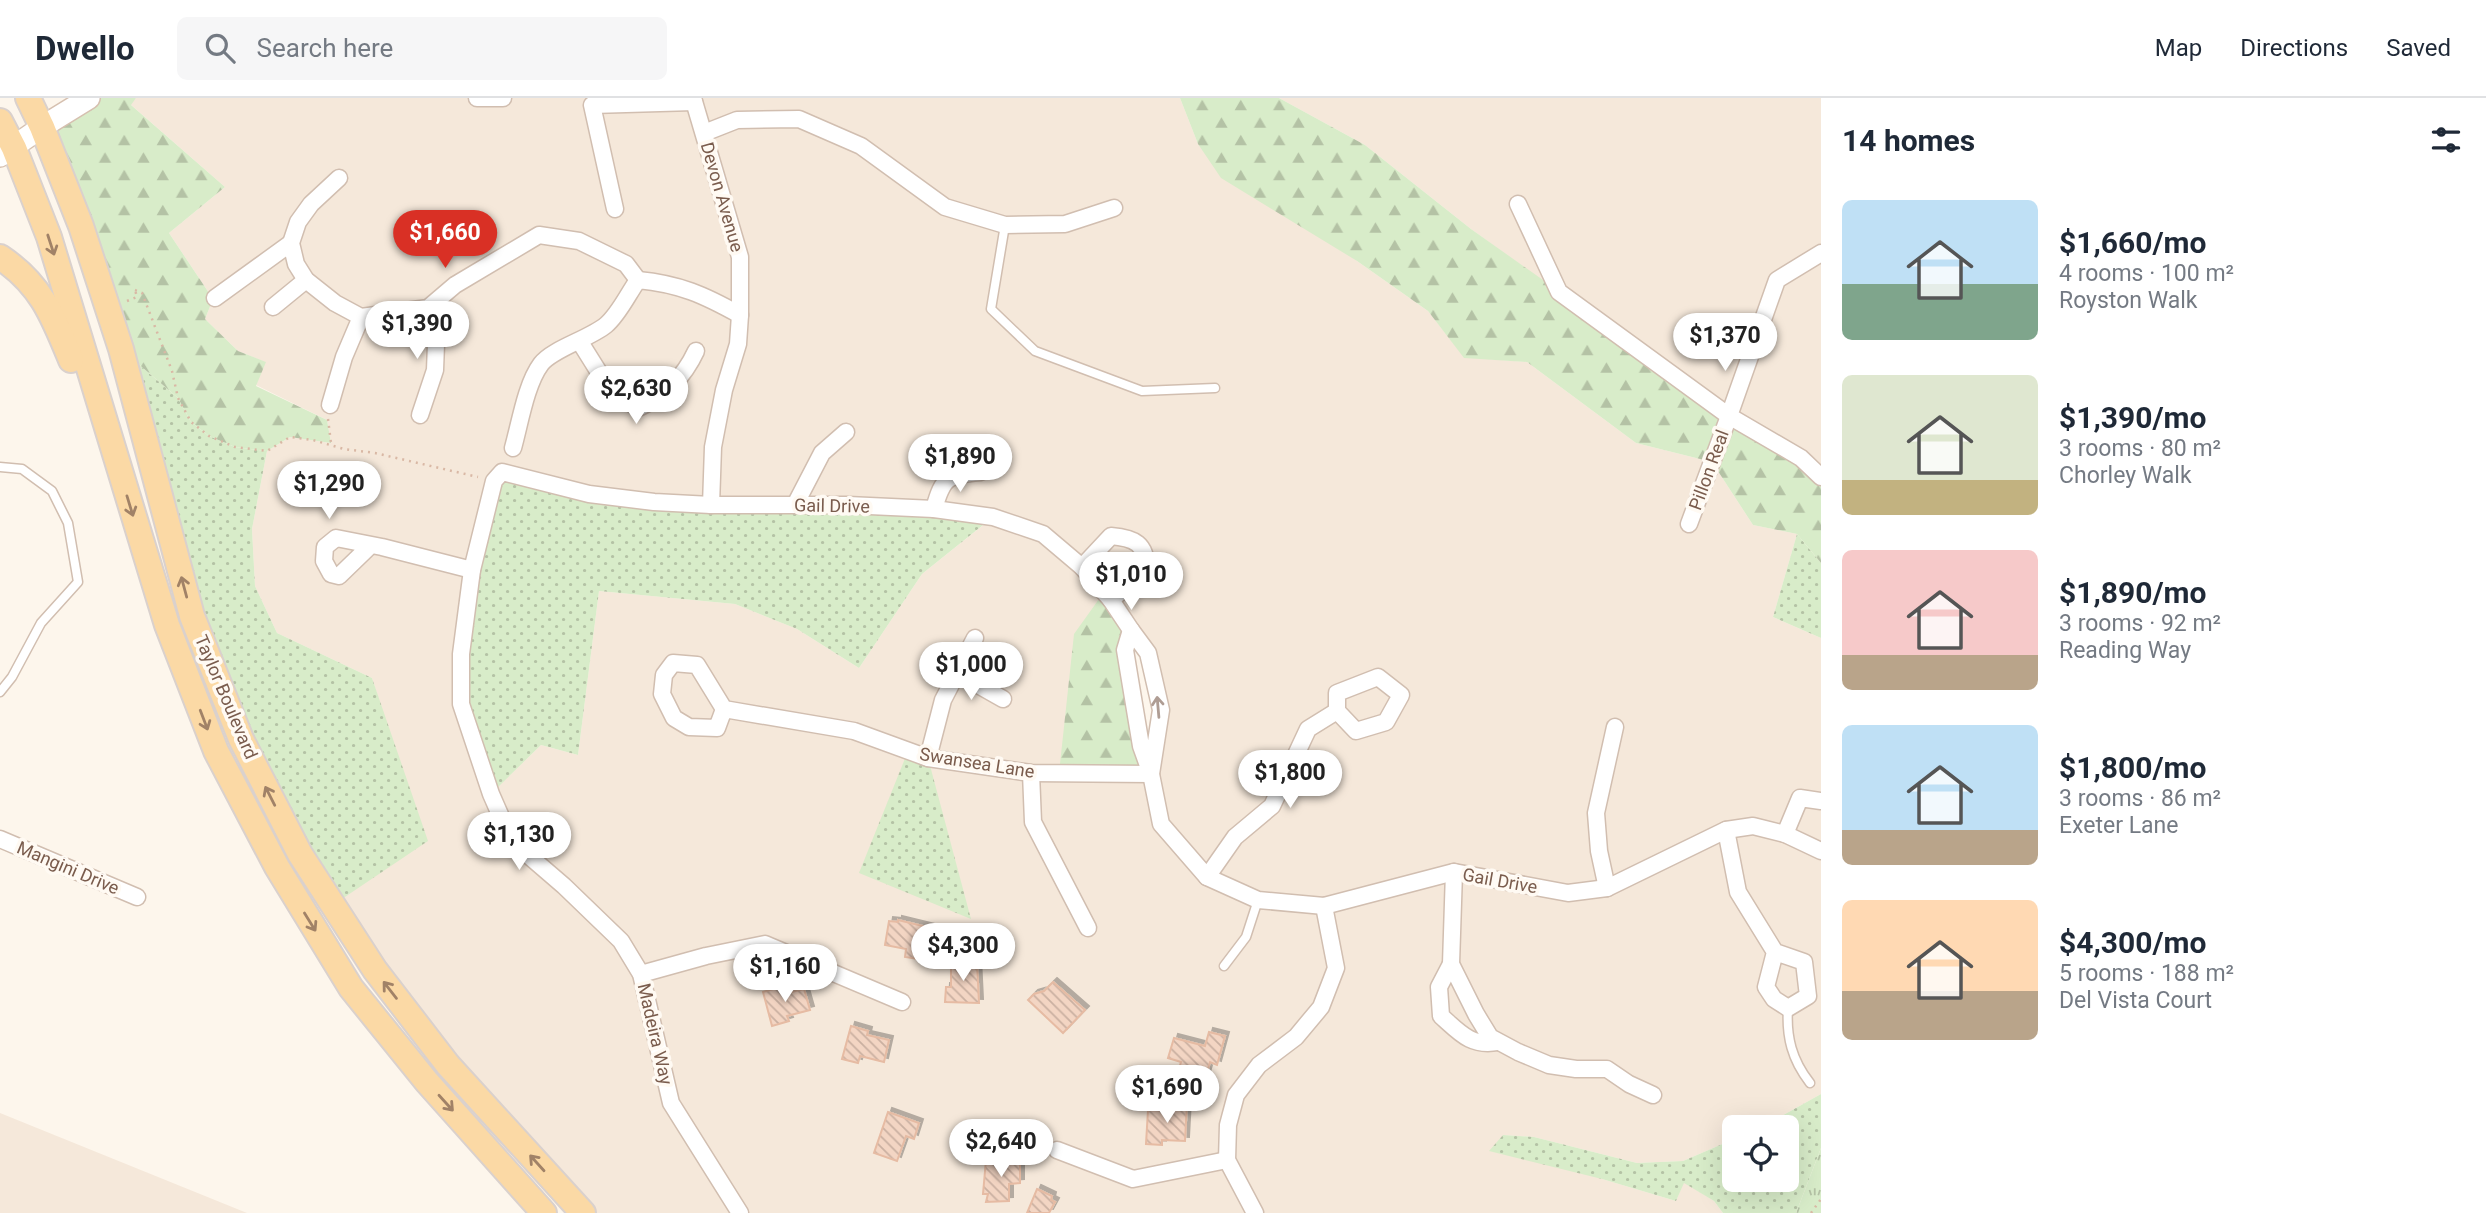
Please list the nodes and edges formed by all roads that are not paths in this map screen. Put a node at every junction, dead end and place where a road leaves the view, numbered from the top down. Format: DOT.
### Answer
graph roads {
  1 [pos="89,98"];
  2 [pos="477,98"];
  3 [pos="503,98"];
  4 [pos="31,99"];
  5 [pos="693,100"];
  6 [pos="587,102"];
  7 [pos="0,120"];
  8 [pos="42,127"];
  9 [pos="704,133"];
  10 [pos="7,152"];
  11 [pos="339,178"];
  12 [pos="1518,204"];
  13 [pos="1114,208"];
  14 [pos="615,209"];
  15 [pos="1005,225"];
  16 [pos="291,243"];
  17 [pos="1821,253"];
  18 [pos="0,257"];
  19 [pos="638,280"];
  20 [pos="306,281"];
  21 [pos="215,298"];
  22 [pos="273,307"];
  23 [pos="428,308"];
  24 [pos="740,315"];
  25 [pos="361,317"];
  26 [pos="580,342"];
  27 [pos="696,351"];
  28 [pos="1215,388"];
  29 [pos="330,405"];
  30 [pos="420,415"];
  31 [pos="1729,416"];
  32 [pos="846,432"];
  33 [pos="111,440"];
  34 [pos="513,448"];
  35 [pos="0,467"];
  36 [pos="981,472"];
  37 [pos="1821,477"];
  38 [pos="494,481"];
  39 [pos="711,505"];
  40 [pos="795,505"];
  41 [pos="934,509"];
  42 [pos="1689,524"];
  43 [pos="370,546"];
  44 [pos="1082,567"];
  45 [pos="472,570"];
  46 [pos="1111,600"];
  47 [pos="1131,630"];
  48 [pos="975,638"];
  49 [pos="957,673"];
  50 [pos="0,692"];
  51 [pos="1003,699"];
  52 [pos="724,709"];
  53 [pos="1337,711"];
  54 [pos="1615,727"];
  55 [pos="928,758"];
  56 [pos="1031,773"];
  57 [pos="1151,774"];
  58 [pos="1821,801"];
  59 [pos="1726,831"];
  60 [pos="1785,834"];
  61 [pos="0,839"];
  62 [pos="1821,851"];
  63 [pos="1454,872"];
  64 [pos="1207,877"];
  65 [pos="1607,888"];
  66 [pos="137,897"];
  67 [pos="1258,900"];
  68 [pos="1324,906"];
  69 [pos="1088,928"];
  70 [pos="1775,952"];
  71 [pos="1451,964"];
  72 [pos="1224,966"];
  73 [pos="641,974"];
  74 [pos="902,1002"];
  75 [pos="1787,1008"];
  76 [pos="1499,1042"];
  77 [pos="1810,1083"];
  78 [pos="1653,1095"];
  79 [pos="1057,1150"];
  80 [pos="1227,1160"];
  81 [pos="734,1211"];
  82 [pos="544,1213"];
  83 [pos="583,1213"];
  84 [pos="1255,1213"];
  1 -- 8 [label="main road"];
  2 -- 3 [label="street"];
  4 -- 7 [label="main road"];
  4 -- 8 [label="main road, Taylor Boulevard"];
  5 -- 6 [label="street"];
  5 -- 9 [label="street, Devon Avenue"];
  6 -- 14 [label="street"];
  7 -- 10 [label="main road, Taylor Boulevard"];
  8 -- 10 [label="main road"];
  83 -- 8 [label="main road, Taylor Boulevard, one-way"];
  9 -- 15 [label="street"];
  9 -- 24 [label="street, Devon Avenue"];
  10 -- 33 [label="main road, Taylor Boulevard, one-way"];
  11 -- 16 [label="street"];
  12 -- 31 [label="street, Pillon Real"];
  13 -- 15 [label="street"];
  15 -- 28 [label="lane"];
  16 -- 20 [label="street"];
  16 -- 21 [label="street"];
  17 -- 31 [label="street, Pillon Real"];
  18 -- 33 [label="main road"];
  19 -- 23 [label="street"];
  19 -- 24 [label="street"];
  19 -- 26 [label="street"];
  20 -- 22 [label="street"];
  20 -- 25 [label="street"];
  23 -- 25 [label="street"];
  23 -- 30 [label="street"];
  24 -- 39 [label="street, Devon Avenue"];
  25 -- 29 [label="street"];
  26 -- 27 [label="street"];
  26 -- 34 [label="street"];
  31 -- 37 [label="street, Pillon Real"];
  31 -- 42 [label="street, Pillon Real"];
  32 -- 40 [label="street"];
  33 -- 82 [label="main road, Taylor Boulevard, one-way"];
  35 -- 50 [label="lane"];
  36 -- 41 [label="street"];
  38 -- 39 [label="street, Gail Drive"];
  38 -- 45 [label="street, Madeira Way"];
  39 -- 40 [label="street, Gail Drive"];
  40 -- 41 [label="street, Gail Drive"];
  41 -- 44 [label="street, Gail Drive"];
  43 -- 45 [label="street"];
  44 -- 46 [label="street, Gail Drive"];
  44 -- 46 [label="street"];
  45 -- 73 [label="street, Madeira Way"];
  46 -- 47 [label="street, Gail Drive"];
  47 -- 57 [label="street, Gail Drive"];
  57 -- 47 [label="street, Gail Drive, one-way"];
  48 -- 49 [label="street"];
  49 -- 51 [label="street"];
  49 -- 55 [label="street"];
  52 -- 52 [label="street"];
  52 -- 55 [label="street, Swansea Lane"];
  53 -- 64 [label="street"];
  54 -- 65 [label="street"];
  55 -- 56 [label="street, Swansea Lane"];
  56 -- 57 [label="street, Swansea Lane"];
  56 -- 69 [label="street"];
  57 -- 64 [label="street, Gail Drive"];
  58 -- 60 [label="street"];
  59 -- 60 [label="street, Gail Drive"];
  59 -- 65 [label="street, Gail Drive"];
  59 -- 70 [label="street"];
  60 -- 62 [label="street, Gail Drive"];
  61 -- 66 [label="street, Mangini Drive"];
  63 -- 65 [label="street, Gail Drive"];
  63 -- 68 [label="street, Gail Drive"];
  63 -- 71 [label="street"];
  64 -- 67 [label="street, Gail Drive"];
  67 -- 68 [label="street, Gail Drive"];
  67 -- 72 [label="lane"];
  68 -- 80 [label="street"];
  70 -- 75 [label="street"];
  70 -- 75 [label="street"];
  71 -- 76 [label="street"];
  71 -- 76 [label="street"];
  73 -- 74 [label="street"];
  73 -- 81 [label="street, Madeira Way"];
  75 -- 77 [label="lane"];
  76 -- 78 [label="street"];
  79 -- 80 [label="street"];
  80 -- 84 [label="street"];
}
